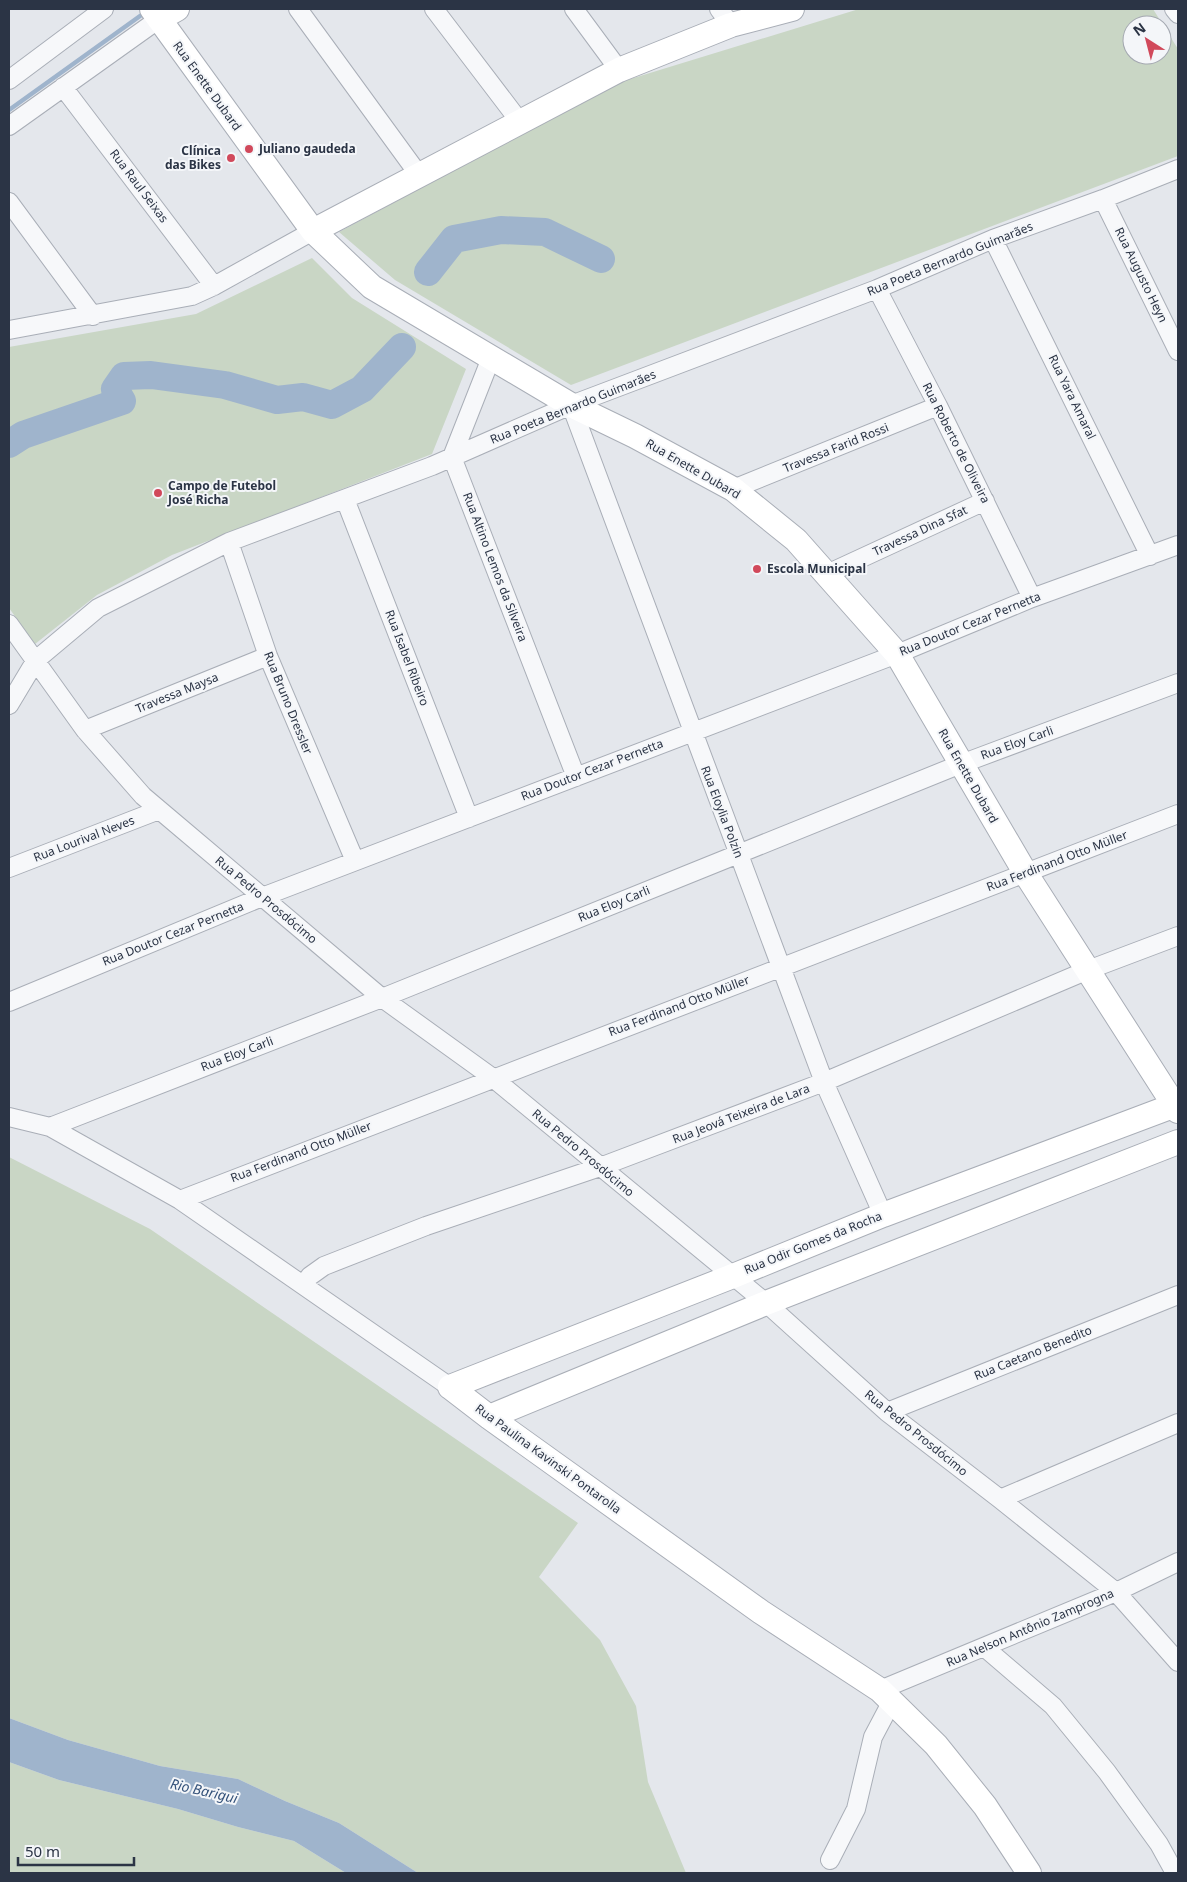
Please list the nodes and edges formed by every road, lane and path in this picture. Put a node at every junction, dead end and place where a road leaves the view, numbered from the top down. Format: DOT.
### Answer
graph roads {
  1 [pos="104,9"];
  2 [pos="298,9"];
  3 [pos="434,9"];
  4 [pos="574,9"];
  5 [pos="792,9"];
  6 [pos="1174,9"];
  7 [pos="161,12"];
  8 [pos="1178,14"];
  9 [pos="725,17"];
  10 [pos="619,70"];
  11 [pos="9,80"];
  12 [pos="64,87"];
  13 [pos="520,122"];
  14 [pos="9,126"];
  15 [pos="1178,169"];
  16 [pos="419,175"];
  17 [pos="1103,199"];
  18 [pos="9,202"];
  19 [pos="313,231"];
  20 [pos="993,239"];
  21 [pos="214,286"];
  22 [pos="877,289"];
  23 [pos="93,316"];
  24 [pos="9,330"];
  25 [pos="1178,351"];
  26 [pos="491,358"];
  27 [pos="570,405"];
  28 [pos="938,406"];
  29 [pos="452,457"];
  30 [pos="733,490"];
  31 [pos="345,499"];
  32 [pos="985,501"];
  33 [pos="229,542"];
  34 [pos="1178,545"];
  35 [pos="1150,556"];
  36 [pos="828,574"];
  37 [pos="1032,598"];
  38 [pos="9,624"];
  39 [pos="897,654"];
  40 [pos="268,656"];
  41 [pos="36,660"];
  42 [pos="1178,683"];
  43 [pos="9,705"];
  44 [pos="86,730"];
  45 [pos="692,732"];
  46 [pos="961,764"];
  47 [pos="576,777"];
  48 [pos="159,810"];
  49 [pos="1178,814"];
  50 [pos="469,818"];
  51 [pos="738,854"];
  52 [pos="355,861"];
  53 [pos="9,868"];
  54 [pos="1026,874"];
  55 [pos="262,897"];
  56 [pos="1178,936"];
  57 [pos="780,968"];
  58 [pos="1088,970"];
  59 [pos="382,998"];
  60 [pos="9,1002"];
  61 [pos="493,1078"];
  62 [pos="824,1082"];
  63 [pos="1177,1107"];
  64 [pos="9,1117"];
  65 [pos="50,1127"];
  66 [pos="1178,1142"];
  67 [pos="600,1167"];
  68 [pos="180,1200"];
  69 [pos="882,1215"];
  70 [pos="733,1276"];
  71 [pos="303,1285"];
  72 [pos="1178,1294"];
  73 [pos="766,1303"];
  74 [pos="450,1387"];
  75 [pos="887,1412"];
  76 [pos="489,1418"];
  77 [pos="1178,1423"];
  78 [pos="1000,1499"];
  79 [pos="1178,1562"];
  80 [pos="1116,1592"];
  81 [pos="984,1647"];
  82 [pos="1178,1662"];
  83 [pos="886,1696"];
  84 [pos="830,1860"];
  85 [pos="1029,1873"];
  86 [pos="1175,1873"];
  1 -- 11 [label="street"];
  2 -- 16 [label="street"];
  3 -- 13 [label="street"];
  4 -- 10 [label="street"];
  5 -- 9 [label="street"];
  6 -- 8 [label="street"];
  7 -- 12 [label="street"];
  7 -- 19 [label="street, Rua Enette Dubard"];
  9 -- 10 [label="street"];
  10 -- 13 [label="street"];
  12 -- 14 [label="street"];
  12 -- 21 [label="street, Rua Raul Seixas"];
  13 -- 16 [label="street"];
  15 -- 17 [label="street, Rua Poeta Bernardo Guimarães"];
  16 -- 19 [label="street"];
  17 -- 20 [label="street, Rua Poeta Bernardo Guimarães"];
  17 -- 25 [label="street, Rua Augusto Heyn"];
  18 -- 23 [label="street"];
  19 -- 21 [label="street"];
  19 -- 26 [label="street, Rua Enette Dubard"];
  20 -- 22 [label="street, Rua Poeta Bernardo Guimarães"];
  20 -- 35 [label="street, Rua Yara Amaral"];
  21 -- 23 [label="street"];
  22 -- 27 [label="street, Rua Poeta Bernardo Guimarães"];
  22 -- 28 [label="street, Rua Roberto de Oliveira"];
  23 -- 24 [label="street"];
  26 -- 27 [label="street, Rua Enette Dubard"];
  26 -- 29 [label="street"];
  27 -- 29 [label="street, Rua Poeta Bernardo Guimarães"];
  27 -- 30 [label="street, Rua Enette Dubard"];
  27 -- 45 [label="street, Rua Eloylia Polzin"];
  28 -- 30 [label="street, Travessa Farid Rossi"];
  28 -- 32 [label="street, Rua Roberto de Oliveira"];
  29 -- 31 [label="street, Rua Poeta Bernardo Guimarães"];
  29 -- 47 [label="street, Rua Altino Lemos da Silveira"];
  30 -- 36 [label="street, Rua Enette Dubard"];
  31 -- 33 [label="street, Rua Poeta Bernardo Guimarães"];
  31 -- 50 [label="street, Rua Isabel Ribeiro"];
  32 -- 36 [label="street, Travessa Dina Sfat"];
  32 -- 37 [label="street, Rua Roberto de Oliveira"];
  33 -- 40 [label="street, Rua Bruno Dressler"];
  33 -- 41 [label="street, Rua Poeta Bernardo Guimarães"];
  34 -- 35 [label="street, Rua Doutor Cezar Pernetta"];
  35 -- 37 [label="street, Rua Doutor Cezar Pernetta"];
  36 -- 39 [label="street, Rua Enette Dubard"];
  37 -- 39 [label="street, Rua Doutor Cezar Pernetta"];
  38 -- 41 [label="street, Rua Pedro Prosdócimo"];
  39 -- 45 [label="street, Rua Doutor Cezar Pernetta"];
  39 -- 46 [label="street, Rua Enette Dubard"];
  40 -- 44 [label="street, Travessa Maysa"];
  40 -- 52 [label="street, Rua Bruno Dressler"];
  41 -- 43 [label="street, Rua Poeta Bernardo Guimarães"];
  41 -- 44 [label="street, Rua Pedro Prosdócimo"];
  42 -- 46 [label="street, Rua Eloy Carli"];
  44 -- 48 [label="street, Rua Pedro Prosdócimo"];
  45 -- 47 [label="street, Rua Doutor Cezar Pernetta"];
  45 -- 51 [label="street, Rua Eloylia Polzin"];
  46 -- 51 [label="street, Rua Eloy Carli"];
  46 -- 54 [label="street, Rua Enette Dubard"];
  47 -- 50 [label="street, Rua Doutor Cezar Pernetta"];
  48 -- 53 [label="street, Rua Lourival Neves"];
  48 -- 55 [label="street, Rua Pedro Prosdócimo"];
  49 -- 54 [label="street, Rua Ferdinand Otto Müller"];
  50 -- 52 [label="street, Rua Doutor Cezar Pernetta"];
  51 -- 57 [label="street, Rua Eloylia Polzin"];
  51 -- 59 [label="street, Rua Eloy Carli"];
  52 -- 55 [label="street, Rua Doutor Cezar Pernetta"];
  54 -- 57 [label="street, Rua Ferdinand Otto Müller"];
  54 -- 58 [label="street, Rua Enette Dubard"];
  55 -- 59 [label="street, Rua Pedro Prosdócimo"];
  55 -- 60 [label="street, Rua Doutor Cezar Pernetta"];
  56 -- 58 [label="street, Rua Jeová Teixeira de Lara"];
  57 -- 61 [label="street, Rua Ferdinand Otto Müller"];
  57 -- 62 [label="street, Rua Eloylia Polzin"];
  58 -- 62 [label="street, Rua Jeová Teixeira de Lara"];
  58 -- 63 [label="street, Rua Enette Dubard"];
  59 -- 61 [label="street, Rua Pedro Prosdócimo"];
  59 -- 65 [label="street, Rua Eloy Carli"];
  61 -- 67 [label="street, Rua Pedro Prosdócimo"];
  61 -- 68 [label="street, Rua Ferdinand Otto Müller"];
  62 -- 67 [label="street, Rua Jeová Teixeira de Lara"];
  62 -- 69 [label="street, Rua Eloylia Polzin"];
  63 -- 69 [label="street, Rua Odir Gomes da Rocha"];
  64 -- 65 [label="street, Rua Paulina Kavinski Pontarolla"];
  65 -- 68 [label="street, Rua Paulina Kavinski Pontarolla"];
  66 -- 73 [label="street"];
  67 -- 70 [label="street, Rua Pedro Prosdócimo"];
  67 -- 71 [label="street, Rua Jeová Teixeira de Lara"];
  68 -- 71 [label="street, Rua Paulina Kavinski Pontarolla"];
  69 -- 70 [label="street, Rua Odir Gomes da Rocha"];
  70 -- 73 [label="street, Rua Pedro Prosdócimo"];
  70 -- 74 [label="street, Rua Odir Gomes da Rocha"];
  71 -- 74 [label="street, Rua Paulina Kavinski Pontarolla"];
  72 -- 75 [label="street, Rua Caetano Benedito"];
  73 -- 75 [label="street, Rua Pedro Prosdócimo"];
  73 -- 76 [label="street"];
  74 -- 76 [label="street, Rua Paulina Kavinski Pontarolla"];
  75 -- 78 [label="street, Rua Pedro Prosdócimo"];
  76 -- 83 [label="street, Rua Paulina Kavinski Pontarolla"];
  77 -- 78 [label="street"];
  78 -- 80 [label="street, Rua Pedro Prosdócimo"];
  79 -- 80 [label="street, Rua Nelson Antônio Zamprogna"];
  80 -- 81 [label="street, Rua Nelson Antônio Zamprogna"];
  80 -- 82 [label="street, Rua Pedro Prosdócimo"];
  81 -- 83 [label="street, Rua Nelson Antônio Zamprogna"];
  81 -- 86 [label="street"];
  83 -- 84 [label="street"];
  83 -- 85 [label="street, Rua Paulina Kavinski Pontarolla"];
}
